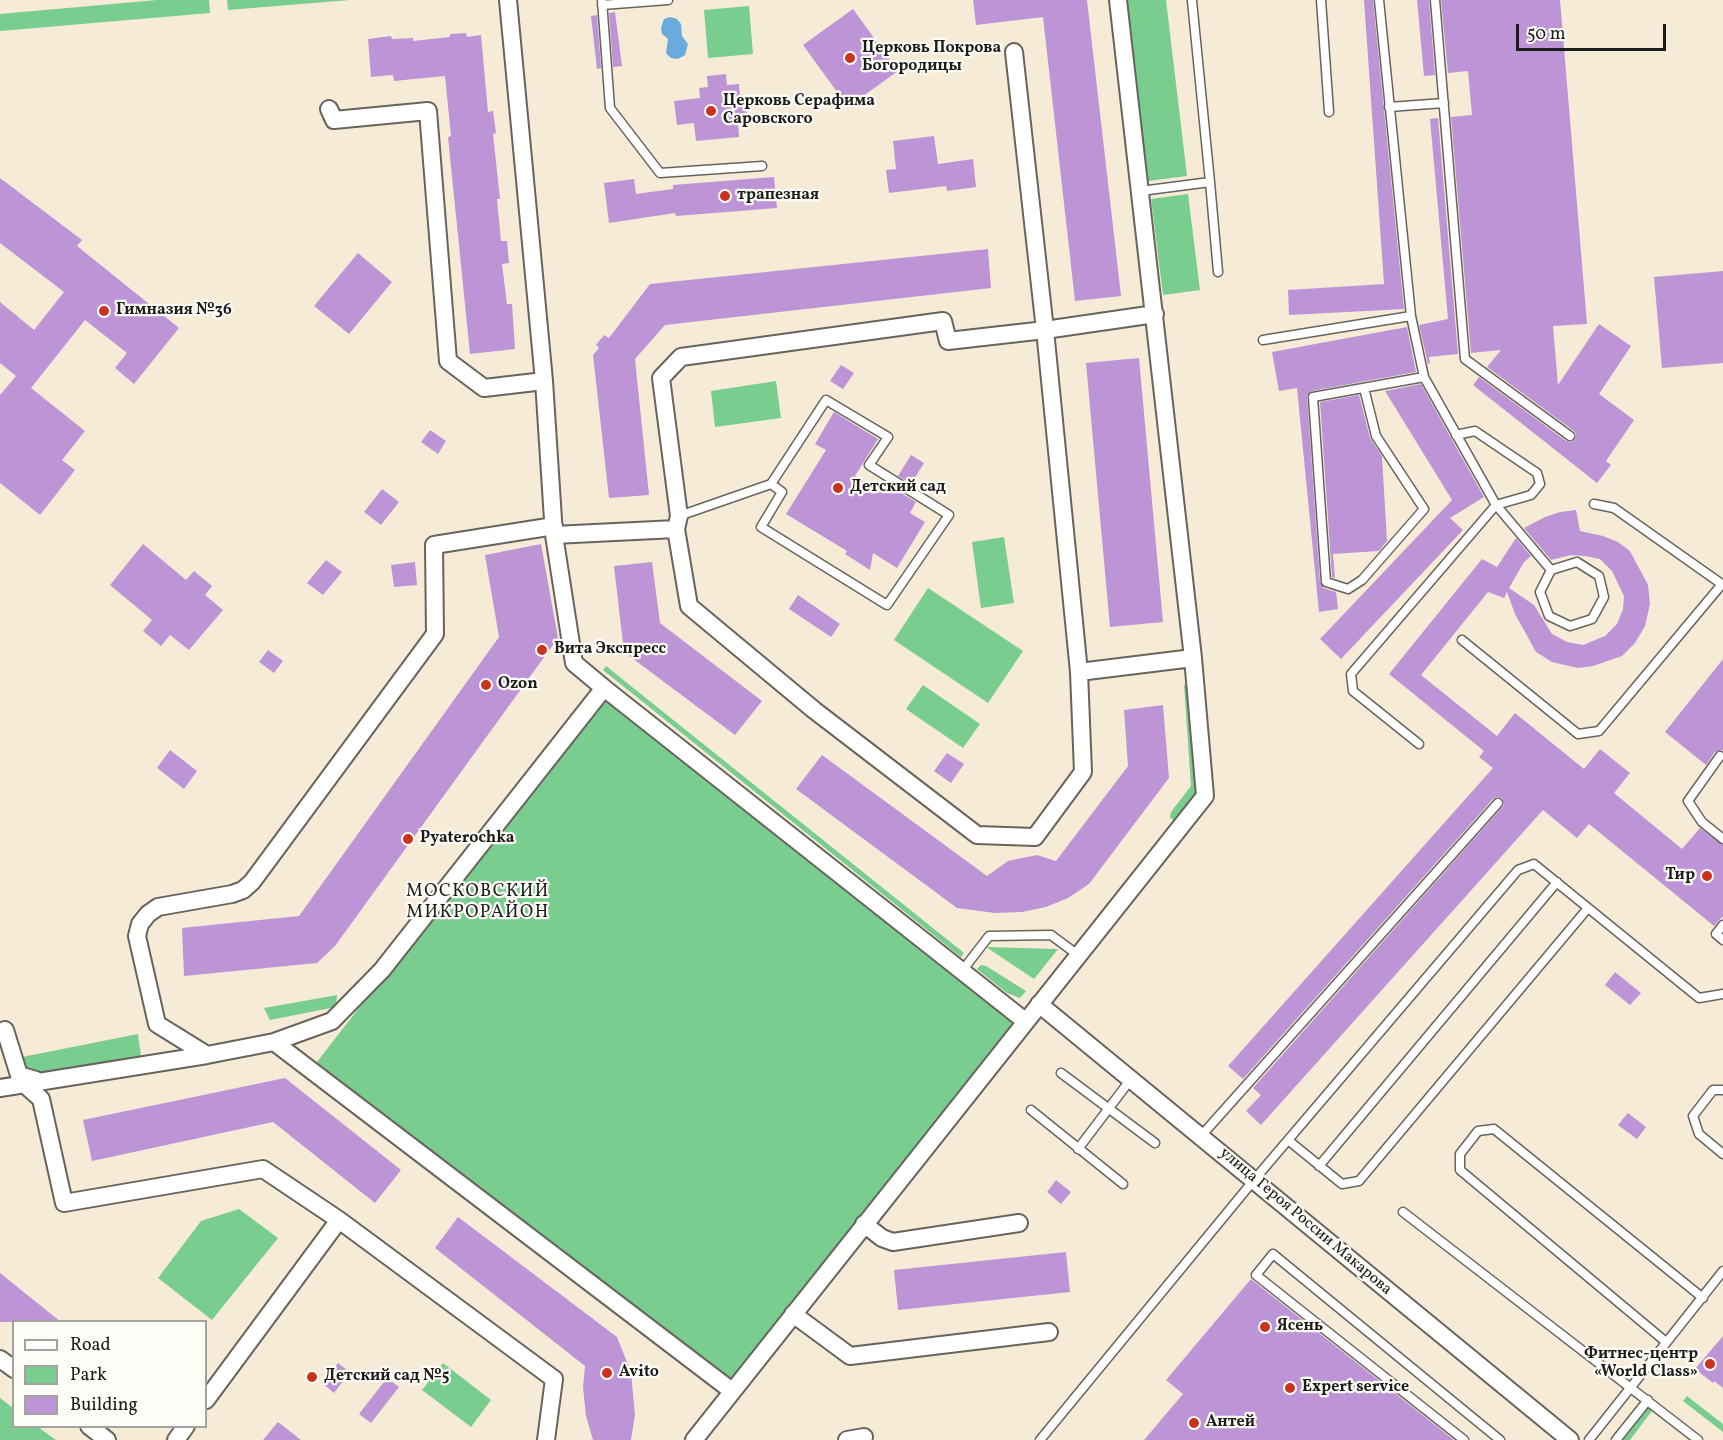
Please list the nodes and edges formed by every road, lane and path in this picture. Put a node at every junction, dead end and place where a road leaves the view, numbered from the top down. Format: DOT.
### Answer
graph roads {
  1 [pos="508,0"];
  2 [pos="668,0"];
  3 [pos="1118,0"];
  4 [pos="1321,0"];
  5 [pos="1379,0"];
  6 [pos="1435,0"];
  7 [pos="1192,1"];
  8 [pos="602,3"];
  9 [pos="1014,52"];
  10 [pos="1444,103"];
  11 [pos="1389,106"];
  12 [pos="329,109"];
  13 [pos="1329,112"];
  14 [pos="762,166"];
  15 [pos="1210,182"];
  16 [pos="1141,191"];
  17 [pos="1218,272"];
  18 [pos="1155,314"];
  19 [pos="1411,316"];
  20 [pos="1045,330"];
  21 [pos="1263,340"];
  22 [pos="1424,377"];
  23 [pos="544,381"];
  24 [pos="1364,388"];
  25 [pos="1456,435"];
  26 [pos="1570,436"];
  27 [pos="771,484"];
  28 [pos="1594,504"];
  29 [pos="1496,505"];
  30 [pos="677,522"];
  31 [pos="554,531"];
  32 [pos="1551,570"];
  33 [pos="1722,585"];
  34 [pos="1462,640"];
  35 [pos="1193,658"];
  36 [pos="1079,672"];
  37 [pos="604,688"];
  38 [pos="1419,744"];
  39 [pos="1720,756"];
  40 [pos="1498,803"];
  41 [pos="1723,839"];
  42 [pos="1557,882"];
  43 [pos="1588,908"];
  44 [pos="1723,925"];
  45 [pos="1723,940"];
  46 [pos="1078,955"];
  47 [pos="962,971"];
  48 [pos="1723,994"];
  49 [pos="1039,1004"];
  50 [pos="1025,1021"];
  51 [pos="5,1030"];
  52 [pos="274,1042"];
  53 [pos="207,1054"];
  54 [pos="1061,1072"];
  55 [pos="1131,1079"];
  56 [pos="30,1082"];
  57 [pos="0,1088"];
  58 [pos="1723,1090"];
  59 [pos="1108,1108"];
  60 [pos="1031,1110"];
  61 [pos="1201,1136"];
  62 [pos="1288,1140"];
  63 [pos="1155,1143"];
  64 [pos="1078,1149"];
  65 [pos="1723,1154"];
  66 [pos="1319,1166"];
  67 [pos="1254,1180"];
  68 [pos="1123,1184"];
  69 [pos="1403,1212"];
  70 [pos="339,1220"];
  71 [pos="1019,1223"];
  72 [pos="864,1224"];
  73 [pos="1723,1271"];
  74 [pos="1703,1298"];
  75 [pos="793,1314"];
  76 [pos="1049,1332"];
  77 [pos="1666,1342"];
  78 [pos="1631,1387"];
  79 [pos="732,1391"];
  80 [pos="207,1399"];
  81 [pos="1648,1400"];
  82 [pos="92,1428"];
  83 [pos="864,1437"];
  84 [pos="107,1440"];
  85 [pos="546,1440"];
  86 [pos="694,1440"];
  87 [pos="847,1440"];
  88 [pos="1040,1440"];
  89 [pos="1464,1440"];
  90 [pos="1500,1440"];
  91 [pos="1570,1440"];
  92 [pos="1589,1440"];
  93 [pos="1616,1440"];
  94 [pos="1698,1440"];
  1 -- 23 [label="street"];
  2 -- 8 [label="lane"];
  3 -- 16 [label="street"];
  4 -- 13 [label="lane"];
  5 -- 11 [label="lane"];
  6 -- 10 [label="lane"];
  7 -- 15 [label="lane"];
  8 -- 14 [label="lane"];
  9 -- 20 [label="street"];
  10 -- 11 [label="lane"];
  10 -- 26 [label="lane"];
  11 -- 19 [label="lane"];
  12 -- 23 [label="street"];
  15 -- 16 [label="lane"];
  15 -- 17 [label="lane"];
  16 -- 18 [label="street"];
  18 -- 20 [label="street"];
  18 -- 35 [label="street"];
  19 -- 21 [label="lane"];
  19 -- 22 [label="lane"];
  20 -- 30 [label="street"];
  20 -- 36 [label="street"];
  22 -- 24 [label="lane"];
  22 -- 25 [label="lane"];
  23 -- 31 [label="street"];
  24 -- 24 [label="lane"];
  25 -- 29 [label="lane"];
  25 -- 29 [label="lane"];
  27 -- 27 [label="lane"];
  27 -- 30 [label="lane"];
  28 -- 33 [label="lane"];
  29 -- 32 [label="lane"];
  29 -- 38 [label="lane"];
  30 -- 31 [label="street"];
  30 -- 36 [label="street"];
  31 -- 37 [label="street"];
  31 -- 53 [label="street"];
  32 -- 32 [label="lane"];
  33 -- 34 [label="lane"];
  35 -- 36 [label="street"];
  35 -- 46 [label="street"];
  37 -- 47 [label="street"];
  37 -- 52 [label="street"];
  39 -- 41 [label="lane"];
  40 -- 61 [label="lane"];
  42 -- 43 [label="lane"];
  42 -- 62 [label="lane"];
  42 -- 66 [label="lane"];
  43 -- 48 [label="lane"];
  43 -- 66 [label="lane"];
  44 -- 45 [label="lane"];
  46 -- 47 [label="lane"];
  46 -- 49 [label="street"];
  47 -- 50 [label="street"];
  49 -- 50 [label="street"];
  49 -- 55 [label="street, улица Героя России Макарова"];
  50 -- 72 [label="street"];
  51 -- 56 [label="street"];
  52 -- 53 [label="street"];
  52 -- 79 [label="street"];
  53 -- 56 [label="street"];
  54 -- 59 [label="lane"];
  55 -- 59 [label="lane"];
  55 -- 61 [label="street, улица Героя России Макарова"];
  56 -- 57 [label="street"];
  56 -- 70 [label="street"];
  58 -- 65 [label="lane"];
  59 -- 63 [label="lane"];
  59 -- 64 [label="lane"];
  60 -- 64 [label="lane"];
  61 -- 67 [label="street, улица Героя России Макарова"];
  62 -- 66 [label="lane"];
  62 -- 67 [label="lane"];
  64 -- 68 [label="lane"];
  67 -- 88 [label="lane"];
  67 -- 91 [label="street, улица Героя России Макарова"];
  69 -- 78 [label="lane"];
  70 -- 80 [label="street"];
  70 -- 85 [label="street"];
  71 -- 72 [label="street"];
  72 -- 75 [label="street"];
  73 -- 74 [label="lane"];
  74 -- 77 [label="lane"];
  74 -- 77 [label="lane"];
  75 -- 76 [label="street"];
  75 -- 79 [label="street"];
  77 -- 78 [label="lane"];
  78 -- 81 [label="lane"];
  78 -- 92 [label="lane"];
  79 -- 86 [label="street"];
  81 -- 93 [label="lane"];
  81 -- 94 [label="lane"];
  82 -- 84 [label="street"];
  83 -- 87 [label="street"];
  89 -- 90 [label="lane"];
}
